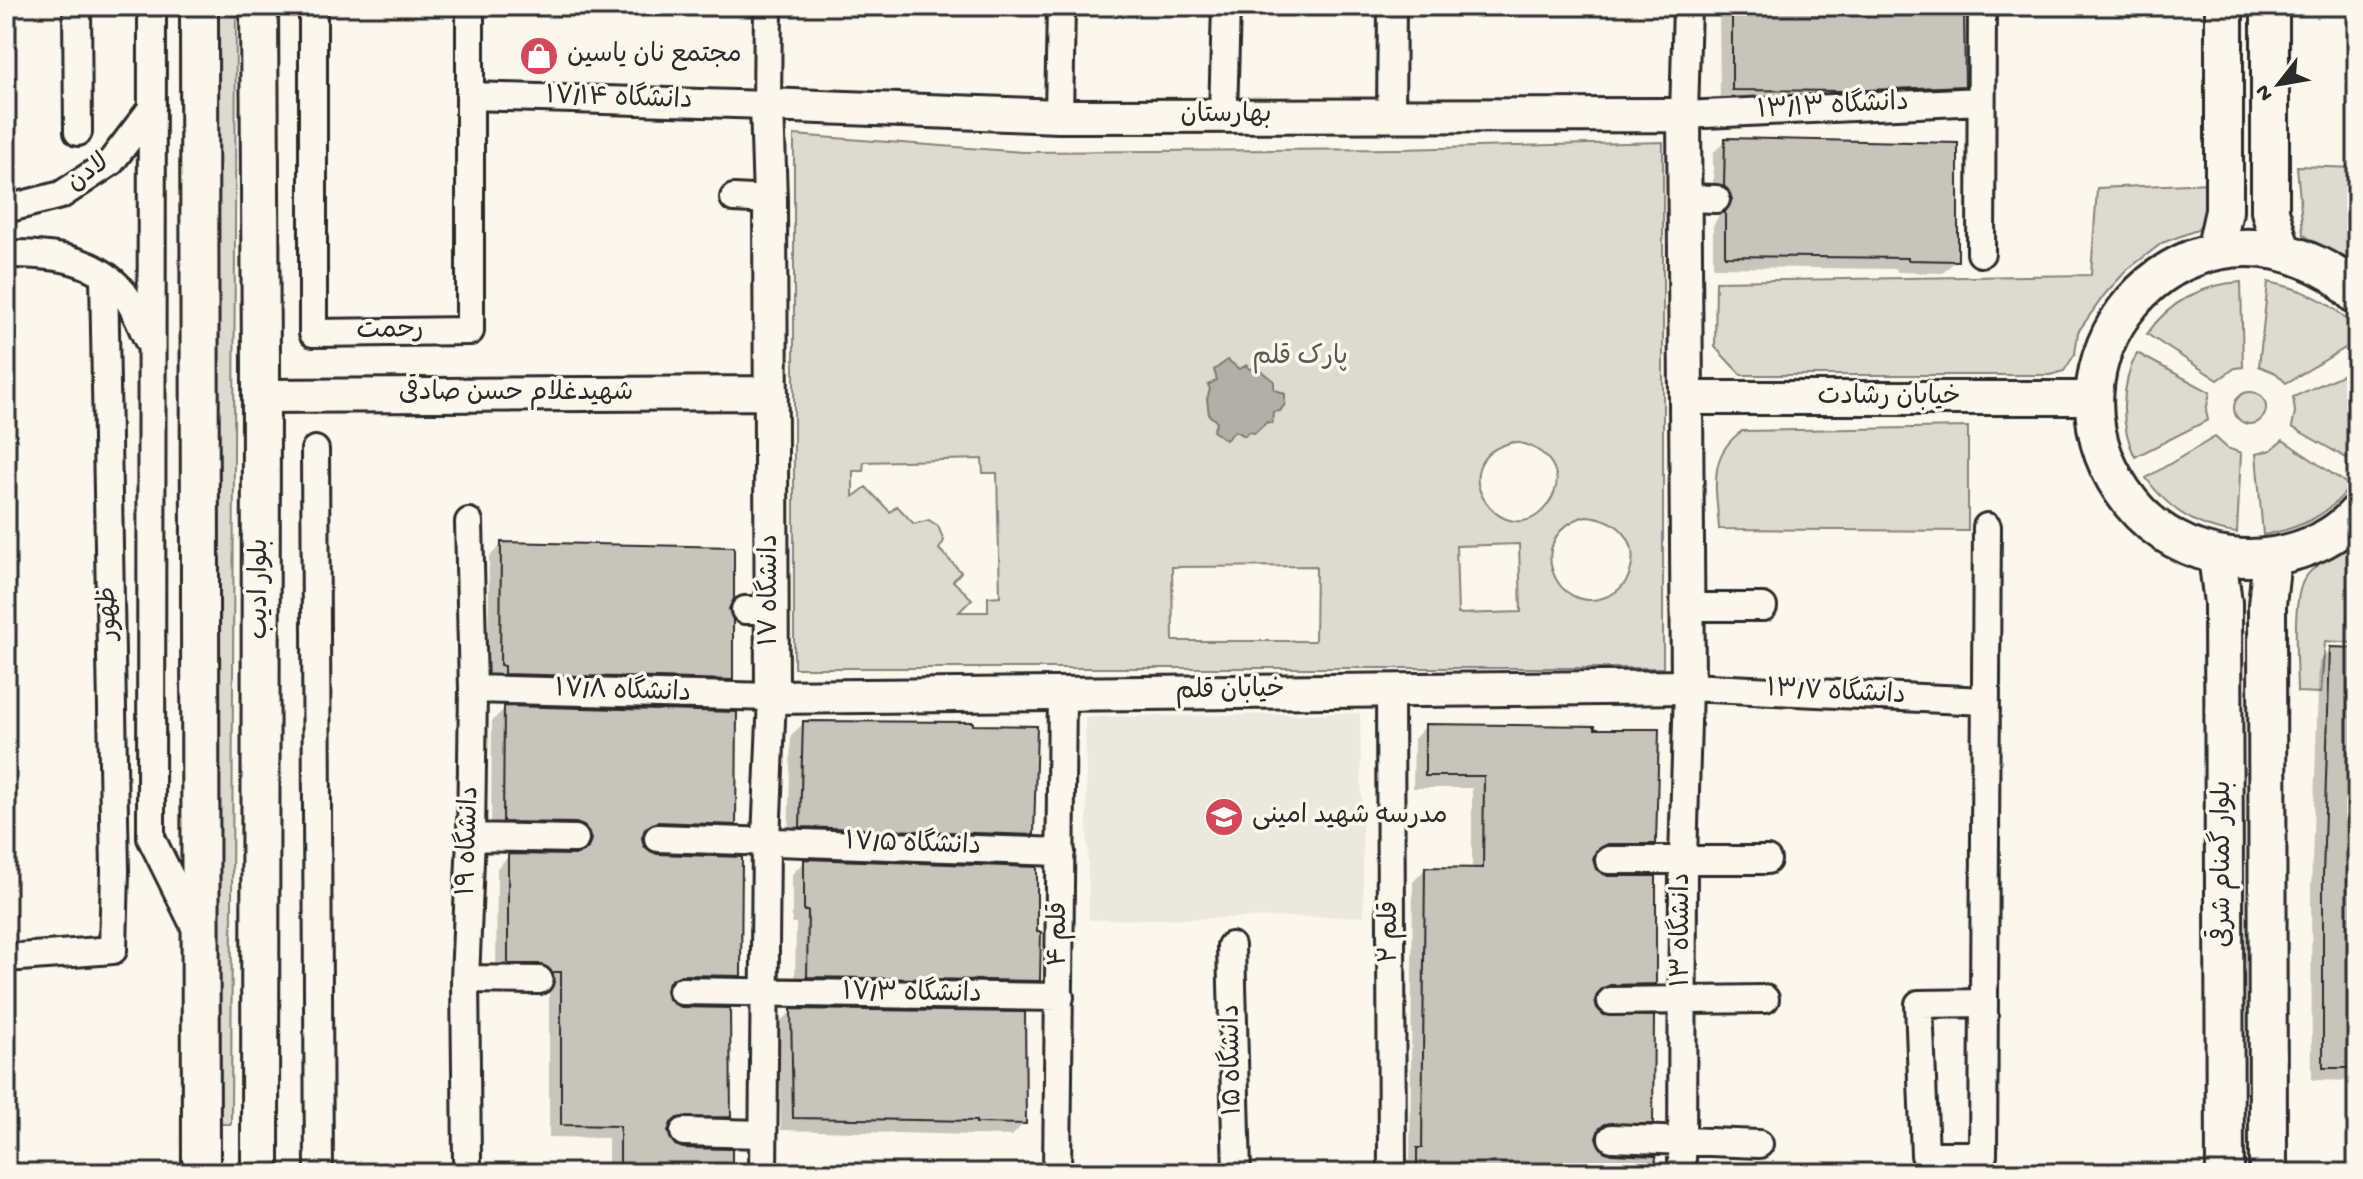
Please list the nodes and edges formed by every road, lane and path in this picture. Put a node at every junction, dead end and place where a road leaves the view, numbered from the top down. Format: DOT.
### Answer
graph roads {
  1 [pos="77,6"];
  2 [pos="152,6"];
  3 [pos="199,6"];
  4 [pos="259,6"];
  5 [pos="313,6"];
  6 [pos="470,6"];
  7 [pos="768,6"];
  8 [pos="1061,6"];
  9 [pos="1226,6"];
  10 [pos="1392,6"];
  11 [pos="1687,6"];
  12 [pos="1982,6"];
  13 [pos="2224,6"];
  14 [pos="2270,6"];
  15 [pos="471,96"];
  16 [pos="1981,101"];
  17 [pos="767,105"];
  18 [pos="152,108"];
  19 [pos="1391,115"];
  20 [pos="1684,115"];
  21 [pos="1059,116"];
  22 [pos="1223,116"];
  23 [pos="78,132"];
  24 [pos="734,198"];
  25 [pos="770,200"];
  26 [pos="6,209"];
  27 [pos="2215,251"];
  28 [pos="2282,252"];
  29 [pos="1981,253"];
  30 [pos="6,254"];
  31 [pos="104,276"];
  32 [pos="2357,296"];
  33 [pos="152,348"];
  34 [pos="771,393"];
  35 [pos="261,396"];
  36 [pos="1686,398"];
  37 [pos="2093,398"];
  38 [pos="315,450"];
  39 [pos="2357,513"];
  40 [pos="469,522"];
  41 [pos="1987,527"];
  42 [pos="2217,556"];
  43 [pos="2272,557"];
  44 [pos="1687,607"];
  45 [pos="1763,607"];
  46 [pos="1688,687"];
  47 [pos="473,689"];
  48 [pos="1390,690"];
  49 [pos="1062,694"];
  50 [pos="772,697"];
  51 [pos="1985,701"];
  52 [pos="471,837"];
  53 [pos="658,838"];
  54 [pos="575,839"];
  55 [pos="766,840"];
  56 [pos="1061,852"];
  57 [pos="1609,860"];
  58 [pos="1683,860"];
  59 [pos="1767,860"];
  60 [pos="200,937"];
  61 [pos="1231,946"];
  62 [pos="6,958"];
  63 [pos="465,979"];
  64 [pos="539,980"];
  65 [pos="682,991"];
  66 [pos="765,993"];
  67 [pos="1060,997"];
  68 [pos="1765,999"];
  69 [pos="1611,1001"];
  70 [pos="1682,1001"];
  71 [pos="1984,1003"];
  72 [pos="684,1132"];
  73 [pos="763,1134"];
  74 [pos="201,1136"];
  75 [pos="260,1136"];
  76 [pos="1612,1138"];
  77 [pos="1682,1140"];
  78 [pos="1759,1144"];
  79 [pos="467,1160"];
  80 [pos="179,1173"];
  81 [pos="201,1173"];
  82 [pos="260,1173"];
  83 [pos="275,1173"];
  84 [pos="319,1173"];
  85 [pos="763,1173"];
  86 [pos="1057,1173"];
  87 [pos="1237,1173"];
  88 [pos="1392,1173"];
  89 [pos="1682,1173"];
  90 [pos="2225,1173"];
  91 [pos="2268,1173"];
  1 -- 23 [label="street"];
  2 -- 18 [label="street"];
  3 -- 60 [label="main road"];
  4 -- 35 [label="main road, بلوار ادیب"];
  5 -- 15 [label="street, رحمت"];
  6 -- 15 [label="street, رحمت"];
  7 -- 17 [label="street, دانشگاه ۱۷"];
  8 -- 21 [label="street"];
  9 -- 22 [label="street"];
  10 -- 19 [label="street"];
  11 -- 20 [label="street"];
  12 -- 16 [label="street"];
  13 -- 27 [label="main road"];
  14 -- 28 [label="main road"];
  15 -- 17 [label="street, دانشگاه ۱۷/۱۴"];
  16 -- 20 [label="street, دانشگاه ۱۳/۱۳"];
  16 -- 29 [label="street"];
  17 -- 21 [label="street, بهارستان"];
  17 -- 25 [label="street, دانشگاه ۱۷"];
  18 -- 26 [label="street, لادن"];
  18 -- 33 [label="street"];
  19 -- 20 [label="street, بهارستان"];
  19 -- 22 [label="street, بهارستان"];
  20 -- 36 [label="street"];
  21 -- 22 [label="street, بهارستان"];
  24 -- 25 [label="street"];
  25 -- 34 [label="street, دانشگاه ۱۷"];
  27 -- 28 [label="main road"];
  27 -- 37 [label="main road"];
  28 -- 32 [label="main road"];
  30 -- 31 [label="street"];
  31 -- 33 [label="street"];
  31 -- 62 [label="street, ظهور"];
  33 -- 60 [label="street"];
  34 -- 35 [label="street, شهیدغلام حسن صادقی"];
  34 -- 50 [label="street, دانشگاه ۱۷"];
  35 -- 75 [label="main road, بلوار ادیب"];
  36 -- 37 [label="street, خیابان رشادت"];
  36 -- 44 [label="street"];
  37 -- 42 [label="main road"];
  38 -- 84 [label="street"];
  39 -- 43 [label="main road"];
  40 -- 47 [label="street, دانشگاه ۱۹"];
  41 -- 51 [label="street"];
  42 -- 43 [label="main road"];
  42 -- 90 [label="main road, بلوار گمنام شرقی"];
  43 -- 91 [label="main road, بلوار گمنام شرقی"];
  44 -- 45 [label="street"];
  44 -- 46 [label="street"];
  46 -- 48 [label="street, خیابان قلم"];
  46 -- 51 [label="street, دانشگاه ۱۳/۷"];
  46 -- 58 [label="street, دانشگاه ۱۳"];
  47 -- 50 [label="street, دانشگاه ۱۷/۸"];
  47 -- 52 [label="street, دانشگاه ۱۹"];
  48 -- 49 [label="street, خیابان قلم"];
  48 -- 88 [label="street, قلم ۲"];
  49 -- 50 [label="street, خیابان قلم"];
  49 -- 56 [label="street, قلم ۴"];
  50 -- 55 [label="street, دانشگاه ۱۷"];
  51 -- 71 [label="street"];
  52 -- 54 [label="street"];
  52 -- 63 [label="street, دانشگاه ۱۹"];
  53 -- 55 [label="street, دانشگاه ۱۷/۵"];
  55 -- 56 [label="street, دانشگاه ۱۷/۵"];
  55 -- 66 [label="street, دانشگاه ۱۷"];
  56 -- 67 [label="street, قلم ۴"];
  57 -- 58 [label="street"];
  58 -- 59 [label="street"];
  58 -- 70 [label="street, دانشگاه ۱۳"];
  60 -- 74 [label="main road"];
  61 -- 87 [label="street, دانشگاه ۱۵"];
  63 -- 64 [label="street"];
  63 -- 79 [label="street, دانشگاه ۱۹"];
  65 -- 66 [label="street, دانشگاه ۱۷/۳"];
  66 -- 67 [label="street, دانشگاه ۱۷/۳"];
  66 -- 73 [label="street, دانشگاه ۱۷"];
  67 -- 86 [label="street, قلم ۴"];
  68 -- 70 [label="street"];
  69 -- 70 [label="street"];
  70 -- 77 [label="street, دانشگاه ۱۳"];
  71 -- 71 [label="street"];
  72 -- 73 [label="street"];
  73 -- 85 [label="street, دانشگاه ۱۷"];
  74 -- 75 [label="main road"];
  74 -- 80 [label="main road"];
  74 -- 81 [label="main road"];
  75 -- 82 [label="main road, بلوار ادیب"];
  75 -- 83 [label="main road"];
  76 -- 77 [label="street"];
  77 -- 78 [label="street"];
  77 -- 89 [label="street, دانشگاه ۱۳"];
}
